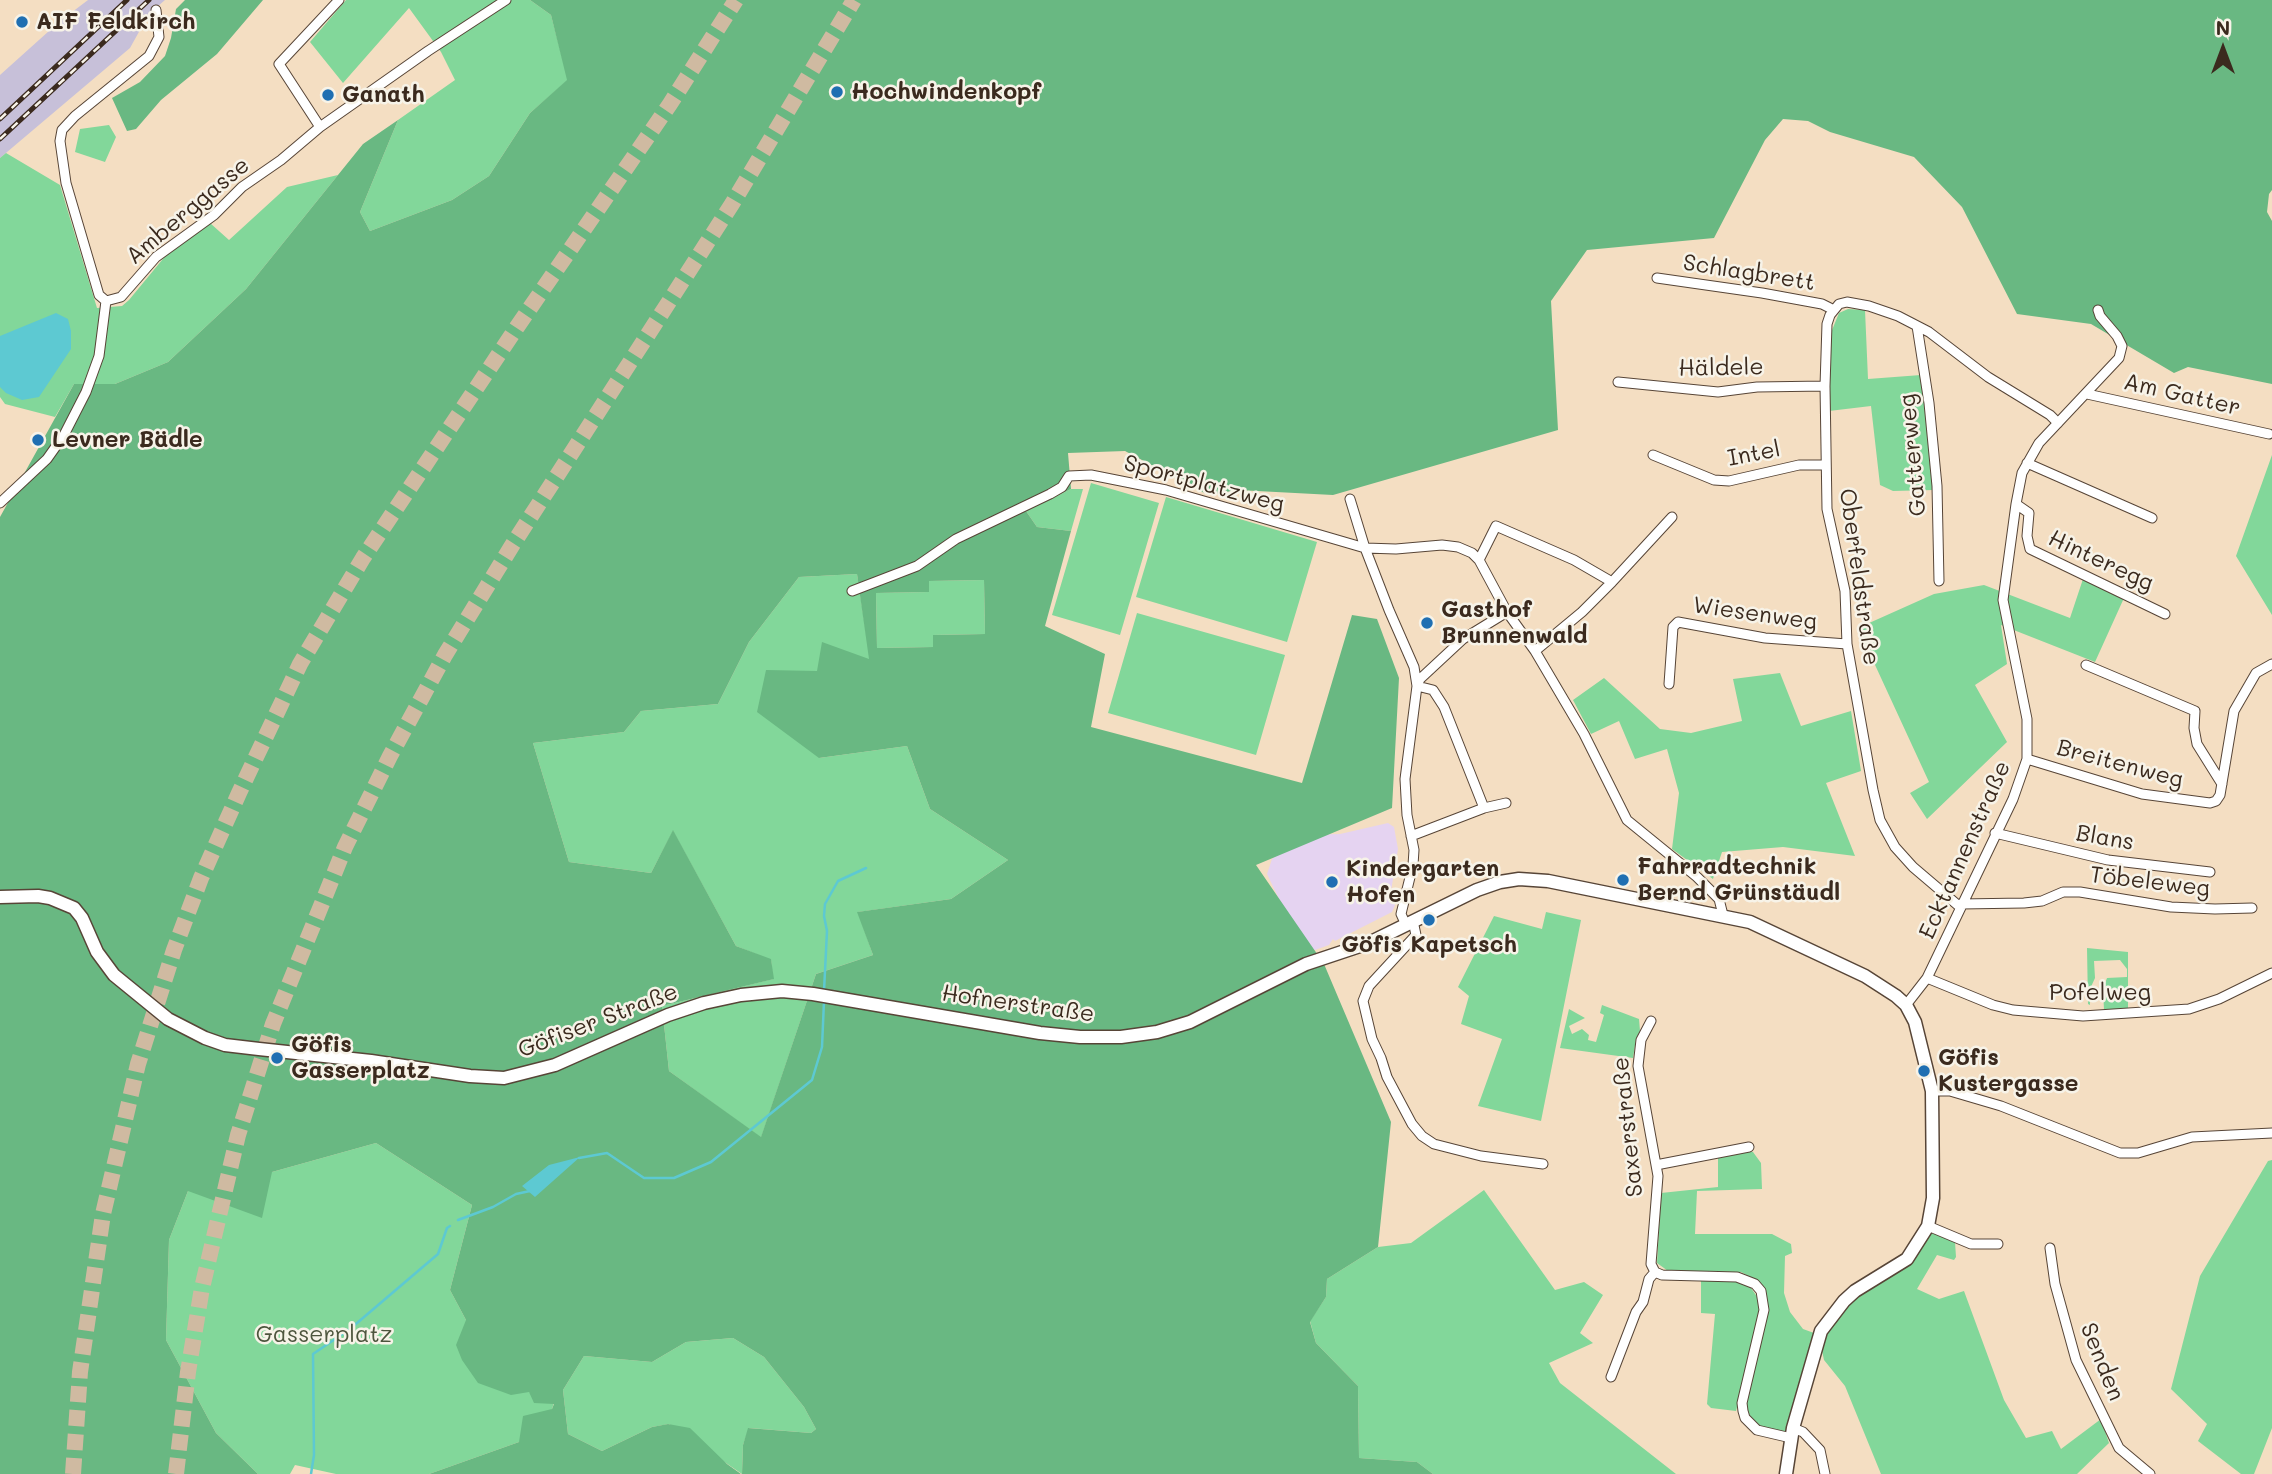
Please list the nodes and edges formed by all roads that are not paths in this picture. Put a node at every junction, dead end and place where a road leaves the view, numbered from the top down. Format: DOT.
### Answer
graph roads {
  1 [pos="339,0"];
  2 [pos="506,0"];
  3 [pos="156,10"];
  4 [pos="320,127"];
  5 [pos="1657,278"];
  6 [pos="106,301"];
  7 [pos="1834,310"];
  8 [pos="2098,310"];
  9 [pos="1917,326"];
  10 [pos="1618,382"];
  11 [pos="1825,386"];
  12 [pos="2087,394"];
  13 [pos="2058,423"];
  14 [pos="2269,434"];
  15 [pos="1653,455"];
  16 [pos="2027,463"];
  17 [pos="1825,465"];
  18 [pos="1350,499"];
  19 [pos="0,503"];
  20 [pos="2017,504"];
  21 [pos="1672,517"];
  22 [pos="2151,518"];
  23 [pos="1365,548"];
  24 [pos="1479,559"];
  25 [pos="1939,581"];
  26 [pos="1612,582"];
  27 [pos="852,591"];
  28 [pos="1507,612"];
  29 [pos="2165,614"];
  30 [pos="1847,644"];
  31 [pos="1535,651"];
  32 [pos="2272,664"];
  33 [pos="2086,665"];
  34 [pos="1669,684"];
  35 [pos="1417,686"];
  36 [pos="2027,759"];
  37 [pos="2222,784"];
  38 [pos="1506,803"];
  39 [pos="1484,808"];
  40 [pos="1995,833"];
  41 [pos="1412,836"];
  42 [pos="2210,872"];
  43 [pos="0,897"];
  44 [pos="1961,906"];
  45 [pos="2252,908"];
  46 [pos="1723,915"];
  47 [pos="1409,923"];
  48 [pos="2272,973"];
  49 [pos="1927,978"];
  50 [pos="813,994"];
  51 [pos="1906,1005"];
  52 [pos="1651,1021"];
  53 [pos="1932,1091"];
  54 [pos="2272,1133"];
  55 [pos="1749,1147"];
  56 [pos="1543,1164"];
  57 [pos="1656,1164"];
  58 [pos="1928,1226"];
  59 [pos="1998,1244"];
  60 [pos="2050,1248"];
  61 [pos="1655,1272"];
  62 [pos="1611,1377"];
  63 [pos="1792,1433"];
  64 [pos="1786,1474"];
  65 [pos="1825,1474"];
  66 [pos="2150,1474"];
  1 -- 4 [label="street"];
  2 -- 4 [label="street, Amberggasse"];
  3 -- 6 [label="street, Amberggasse"];
  4 -- 6 [label="street, Amberggasse"];
  5 -- 7 [label="street, Schlagbrett"];
  6 -- 19 [label="street"];
  7 -- 9 [label="street"];
  7 -- 11 [label="street, Oberfeldstraße"];
  8 -- 12 [label="street, Ecktannenstraße"];
  9 -- 13 [label="street"];
  9 -- 25 [label="street, Gatterweg"];
  10 -- 11 [label="street, Häldele"];
  11 -- 17 [label="street, Oberfeldstraße"];
  12 -- 13 [label="street, Ecktannenstraße"];
  12 -- 14 [label="street, Am Gatter"];
  13 -- 16 [label="street, Ecktannenstraße"];
  15 -- 17 [label="street, Intel"];
  16 -- 20 [label="street, Ecktannenstraße"];
  16 -- 22 [label="street"];
  17 -- 30 [label="street, Oberfeldstraße"];
  18 -- 23 [label="street"];
  20 -- 29 [label="street, Hinteregg"];
  20 -- 36 [label="street, Ecktannenstraße"];
  21 -- 26 [label="street"];
  23 -- 24 [label="street, Sportplatzweg"];
  23 -- 27 [label="street, Sportplatzweg"];
  23 -- 35 [label="street"];
  24 -- 26 [label="street"];
  24 -- 28 [label="street"];
  26 -- 31 [label="street"];
  28 -- 31 [label="street"];
  28 -- 35 [label="street"];
  30 -- 34 [label="street, Wiesenweg"];
  30 -- 44 [label="street, Oberfeldstraße"];
  31 -- 46 [label="street"];
  32 -- 37 [label="street"];
  33 -- 37 [label="street"];
  35 -- 39 [label="street"];
  35 -- 41 [label="street"];
  36 -- 37 [label="street, Breitenweg"];
  36 -- 40 [label="street, Ecktannenstraße"];
  38 -- 39 [label="street"];
  39 -- 41 [label="street"];
  40 -- 42 [label="street, Blans"];
  40 -- 44 [label="street, Ecktannenstraße"];
  41 -- 47 [label="street"];
  43 -- 50 [label="main road, Göfiser Straße"];
  44 -- 45 [label="street, Töbeleweg"];
  44 -- 49 [label="street, Ecktannenstraße"];
  46 -- 47 [label="main road, Hofnerstraße"];
  46 -- 51 [label="main road, Hofnerstraße"];
  47 -- 50 [label="main road, Hofnerstraße"];
  47 -- 56 [label="street"];
  48 -- 49 [label="street, Pofelweg"];
  49 -- 51 [label="street, Ecktannenstraße"];
  51 -- 53 [label="main road"];
  52 -- 57 [label="street, Saxerstraße"];
  53 -- 54 [label="street"];
  53 -- 58 [label="main road"];
  55 -- 57 [label="street"];
  57 -- 61 [label="street, Saxerstraße"];
  58 -- 59 [label="street"];
  58 -- 63 [label="main road"];
  60 -- 66 [label="street, Senden"];
  61 -- 62 [label="street"];
  61 -- 63 [label="street"];
  63 -- 64 [label="main road"];
  63 -- 65 [label="street"];
}
